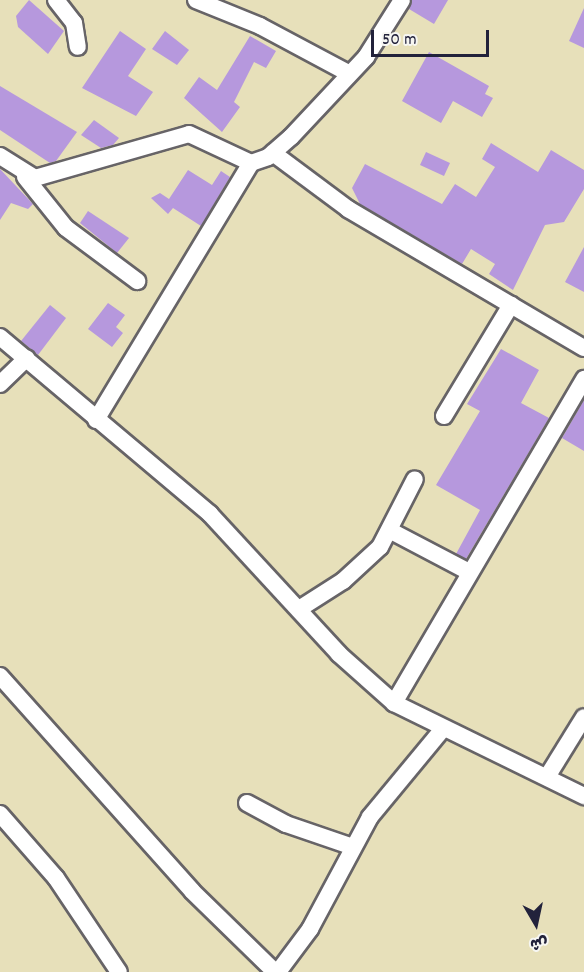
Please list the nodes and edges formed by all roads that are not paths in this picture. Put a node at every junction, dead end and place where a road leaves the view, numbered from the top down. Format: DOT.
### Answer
graph roads {
  1 [pos="56,0"];
  2 [pos="196,0"];
  3 [pos="402,0"];
  4 [pos="78,47"];
  5 [pos="346,72"];
  6 [pos="273,153"];
  7 [pos="0,156"];
  8 [pos="251,163"];
  9 [pos="25,177"];
  10 [pos="137,281"];
  11 [pos="511,305"];
  12 [pos="0,337"];
  13 [pos="584,348"];
  14 [pos="27,358"];
  15 [pos="584,380"];
  16 [pos="0,384"];
  17 [pos="444,416"];
  18 [pos="96,420"];
  19 [pos="415,479"];
  20 [pos="390,531"];
  21 [pos="469,572"];
  22 [pos="299,609"];
  23 [pos="0,676"];
  24 [pos="394,703"];
  25 [pos="584,717"];
  26 [pos="442,730"];
  27 [pos="547,777"];
  28 [pos="584,795"];
  29 [pos="247,803"];
  30 [pos="0,814"];
  31 [pos="353,847"];
  32 [pos="118,972"];
  33 [pos="277,972"];
  1 -- 4 [label="street"];
  2 -- 5 [label="street"];
  3 -- 5 [label="street"];
  5 -- 6 [label="street"];
  6 -- 8 [label="street"];
  6 -- 11 [label="street"];
  7 -- 9 [label="street"];
  8 -- 9 [label="street"];
  8 -- 18 [label="street"];
  9 -- 10 [label="street"];
  11 -- 13 [label="street"];
  11 -- 17 [label="street"];
  12 -- 14 [label="street"];
  14 -- 16 [label="street"];
  14 -- 18 [label="street"];
  15 -- 21 [label="street"];
  18 -- 22 [label="street"];
  19 -- 20 [label="street"];
  20 -- 21 [label="street"];
  20 -- 22 [label="street"];
  21 -- 24 [label="street"];
  22 -- 24 [label="street"];
  23 -- 33 [label="street"];
  24 -- 26 [label="street"];
  25 -- 27 [label="street"];
  26 -- 27 [label="street"];
  26 -- 31 [label="street"];
  27 -- 28 [label="street"];
  29 -- 31 [label="street"];
  30 -- 32 [label="street"];
  31 -- 33 [label="street"];
}
